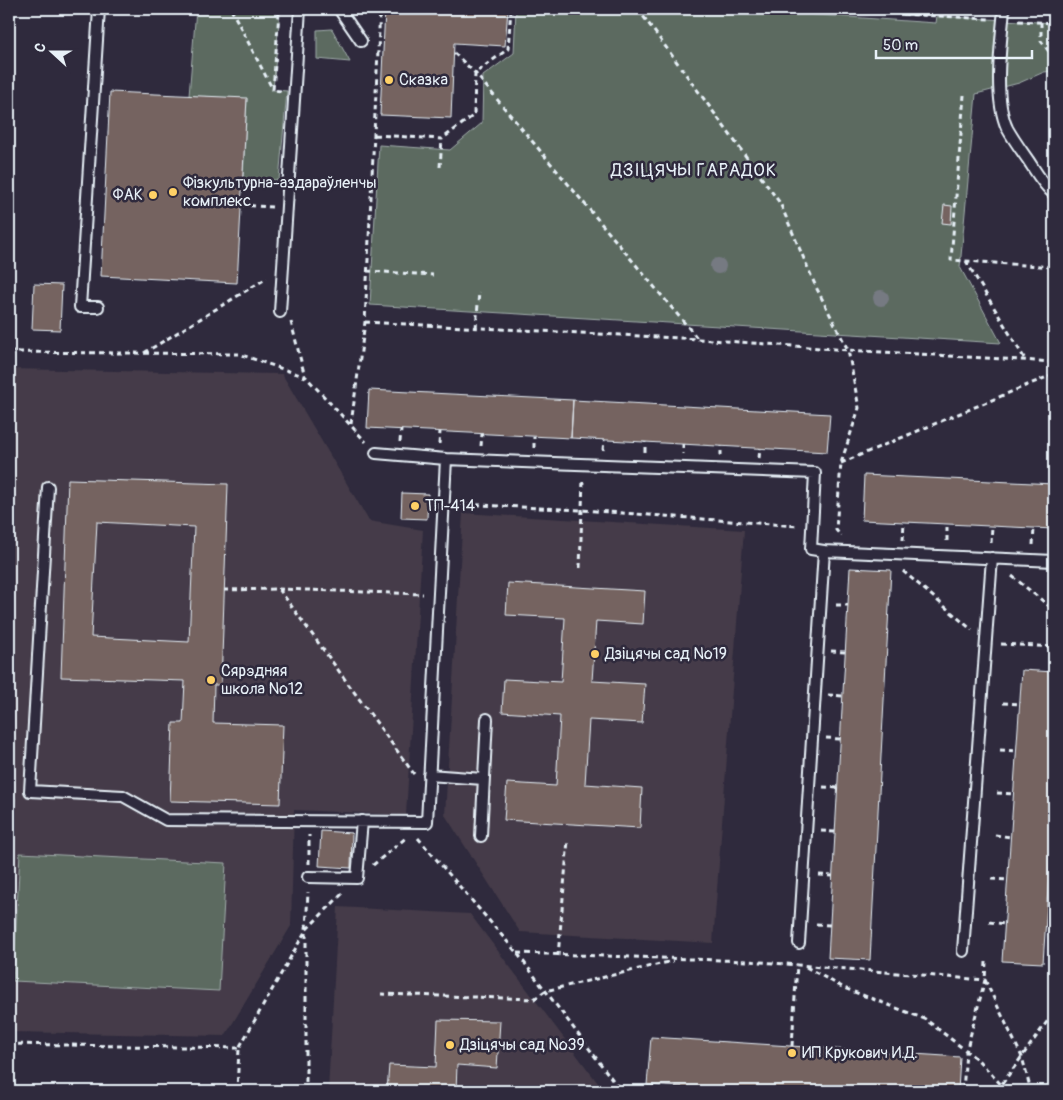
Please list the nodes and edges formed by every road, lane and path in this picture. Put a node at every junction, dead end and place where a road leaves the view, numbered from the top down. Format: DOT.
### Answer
graph roads {
  1 [pos="99,9"];
  2 [pos="231,9"];
  3 [pos="300,9"];
  4 [pos="339,9"];
  5 [pos="380,9"];
  6 [pos="511,9"];
  7 [pos="638,9"];
  8 [pos="822,9"];
  9 [pos="1004,9"];
  10 [pos="1003,20"];
  11 [pos="1041,22"];
  12 [pos="1054,23"];
  13 [pos="361,41"];
  14 [pos="454,53"];
  15 [pos="1054,58"];
  16 [pos="475,73"];
  17 [pos="273,90"];
  18 [pos="964,95"];
  19 [pos="375,135"];
  20 [pos="442,139"];
  21 [pos="440,167"];
  22 [pos="1054,194"];
  23 [pos="241,205"];
  24 [pos="277,208"];
  25 [pos="966,261"];
  26 [pos="1054,268"];
  27 [pos="367,271"];
  28 [pos="433,275"];
  29 [pos="281,291"];
  30 [pos="479,292"];
  31 [pos="98,307"];
  32 [pos="280,312"];
  33 [pos="291,321"];
  34 [pos="365,322"];
  35 [pos="476,328"];
  36 [pos="698,340"];
  37 [pos="848,350"];
  38 [pos="9,352"];
  39 [pos="144,353"];
  40 [pos="1026,361"];
  41 [pos="1054,362"];
  42 [pos="1054,374"];
  43 [pos="306,378"];
  44 [pos="350,424"];
  45 [pos="401,430"];
  46 [pos="440,432"];
  47 [pos="482,434"];
  48 [pos="534,437"];
  49 [pos="604,440"];
  50 [pos="645,442"];
  51 [pos="400,445"];
  52 [pos="439,446"];
  53 [pos="481,448"];
  54 [pos="534,451"];
  55 [pos="376,453"];
  56 [pos="603,454"];
  57 [pos="645,456"];
  58 [pos="446,459"];
  59 [pos="841,463"];
  60 [pos="584,464"];
  61 [pos="48,487"];
  62 [pos="444,503"];
  63 [pos="582,510"];
  64 [pos="904,522"];
  65 [pos="947,524"];
  66 [pos="992,526"];
  67 [pos="812,528"];
  68 [pos="1034,528"];
  69 [pos="836,530"];
  70 [pos="843,538"];
  71 [pos="904,540"];
  72 [pos="947,542"];
  73 [pos="991,544"];
  74 [pos="1034,545"];
  75 [pos="824,550"];
  76 [pos="885,554"];
  77 [pos="992,558"];
  78 [pos="1054,561"];
  79 [pos="580,568"];
  80 [pos="1010,574"];
  81 [pos="278,589"];
  82 [pos="224,590"];
  83 [pos="427,594"];
  84 [pos="1054,610"];
  85 [pos="986,643"];
  86 [pos="1054,647"];
  87 [pos="1003,703"];
  88 [pos="1020,704"];
  89 [pos="487,718"];
  90 [pos="819,738"];
  91 [pos="840,739"];
  92 [pos="1000,750"];
  93 [pos="1017,751"];
  94 [pos="416,776"];
  95 [pos="429,776"];
  96 [pos="483,779"];
  97 [pos="816,786"];
  98 [pos="838,788"];
  99 [pos="997,793"];
  100 [pos="1014,794"];
  101 [pos="309,821"];
  102 [pos="362,821"];
  103 [pos="812,831"];
  104 [pos="836,832"];
  105 [pos="995,835"];
  106 [pos="481,836"];
  107 [pos="1011,837"];
  108 [pos="568,840"];
  109 [pos="818,875"];
  110 [pos="833,876"];
  111 [pos="308,877"];
  112 [pos="357,878"];
  113 [pos="991,878"];
  114 [pos="1008,880"];
  115 [pos="989,922"];
  116 [pos="814,924"];
  117 [pos="830,924"];
  118 [pos="1005,924"];
  119 [pos="306,930"];
  120 [pos="799,943"];
  121 [pos="963,951"];
  122 [pos="516,953"];
  123 [pos="558,956"];
  124 [pos="678,960"];
  125 [pos="986,962"];
  126 [pos="797,964"];
  127 [pos="804,965"];
  128 [pos="984,980"];
  129 [pos="545,991"];
  130 [pos="381,994"];
  131 [pos="1054,1012"];
  132 [pos="9,1044"];
  133 [pos="792,1046"];
  134 [pos="239,1048"];
  135 [pos="966,1052"];
  136 [pos="1022,1057"];
  137 [pos="1001,1085"];
  138 [pos="237,1091"];
  139 [pos="306,1091"];
  140 [pos="621,1091"];
  141 [pos="962,1091"];
  142 [pos="997,1091"];
  143 [pos="1007,1091"];
  144 [pos="1031,1091"];
  1 -- 31 [label="lane"];
  2 -- 17 [label="path"];
  3 -- 29 [label="lane"];
  4 -- 13 [label="lane"];
  5 -- 19 [label="path"];
  6 -- 16 [label="path"];
  7 -- 37 [label="path"];
  8 -- 10 [label="path"];
  9 -- 10 [label="lane"];
  10 -- 11 [label="path"];
  10 -- 22 [label="lane"];
  11 -- 12 [label="path"];
  11 -- 15 [label="path"];
  14 -- 16 [label="path"];
  16 -- 20 [label="path"];
  16 -- 36 [label="path"];
  18 -- 25 [label="path"];
  19 -- 20 [label="path"];
  19 -- 27 [label="path"];
  20 -- 21 [label="path"];
  23 -- 24 [label="path"];
  25 -- 26 [label="path"];
  25 -- 40 [label="path"];
  27 -- 28 [label="path"];
  27 -- 34 [label="path"];
  29 -- 32 [label="lane"];
  29 -- 39 [label="path"];
  30 -- 35 [label="path"];
  33 -- 43 [label="path"];
  34 -- 35 [label="path"];
  34 -- 44 [label="path"];
  35 -- 36 [label="path"];
  36 -- 37 [label="path"];
  37 -- 40 [label="path"];
  37 -- 59 [label="path"];
  38 -- 39 [label="path"];
  39 -- 43 [label="path"];
  40 -- 41 [label="path"];
  42 -- 59 [label="path"];
  43 -- 44 [label="path"];
  44 -- 55 [label="path"];
  45 -- 51 [label="path"];
  46 -- 52 [label="path"];
  47 -- 53 [label="path"];
  48 -- 54 [label="path"];
  49 -- 56 [label="path"];
  50 -- 57 [label="path"];
  55 -- 58 [label="lane"];
  58 -- 60 [label="lane"];
  58 -- 62 [label="lane"];
  59 -- 69 [label="path"];
  60 -- 63 [label="path"];
  60 -- 67 [label="lane"];
  61 -- 101 [label="lane"];
  62 -- 63 [label="path"];
  62 -- 95 [label="lane"];
  63 -- 67 [label="path"];
  63 -- 79 [label="path"];
  64 -- 71 [label="path"];
  65 -- 72 [label="path"];
  66 -- 73 [label="path"];
  67 -- 69 [label="path"];
  67 -- 75 [label="lane"];
  68 -- 74 [label="path"];
  69 -- 70 [label="path"];
  75 -- 76 [label="lane"];
  75 -- 120 [label="lane"];
  76 -- 77 [label="lane"];
  76 -- 85 [label="path"];
  77 -- 78 [label="lane"];
  77 -- 85 [label="lane"];
  80 -- 84 [label="path"];
  81 -- 82 [label="path"];
  81 -- 83 [label="path"];
  81 -- 94 [label="path"];
  85 -- 86 [label="path"];
  85 -- 121 [label="lane"];
  87 -- 88 [label="path"];
  89 -- 96 [label="lane"];
  90 -- 91 [label="path"];
  92 -- 93 [label="path"];
  95 -- 96 [label="lane"];
  95 -- 102 [label="lane"];
  96 -- 106 [label="lane"];
  97 -- 98 [label="path"];
  99 -- 100 [label="path"];
  101 -- 102 [label="lane"];
  101 -- 111 [label="path"];
  102 -- 112 [label="lane"];
  103 -- 104 [label="path"];
  105 -- 107 [label="path"];
  108 -- 123 [label="path"];
  109 -- 110 [label="path"];
  111 -- 112 [label="lane"];
  111 -- 119 [label="path"];
  112 -- 119 [label="path"];
  112 -- 122 [label="path"];
  113 -- 114 [label="path"];
  115 -- 118 [label="path"];
  116 -- 117 [label="path"];
  119 -- 134 [label="path"];
  119 -- 139 [label="path"];
  122 -- 123 [label="path"];
  122 -- 129 [label="path"];
  123 -- 124 [label="path"];
  124 -- 126 [label="path"];
  124 -- 129 [label="path"];
  125 -- 128 [label="path"];
  126 -- 127 [label="path"];
  126 -- 133 [label="path"];
  127 -- 128 [label="path"];
  127 -- 135 [label="path"];
  128 -- 135 [label="path"];
  128 -- 136 [label="path"];
  129 -- 130 [label="path"];
  129 -- 140 [label="path"];
  131 -- 136 [label="path"];
  132 -- 134 [label="path"];
  134 -- 138 [label="path"];
  135 -- 137 [label="path"];
  135 -- 141 [label="path"];
  136 -- 137 [label="path"];
  136 -- 144 [label="path"];
  137 -- 142 [label="path"];
  137 -- 143 [label="path"];
}
